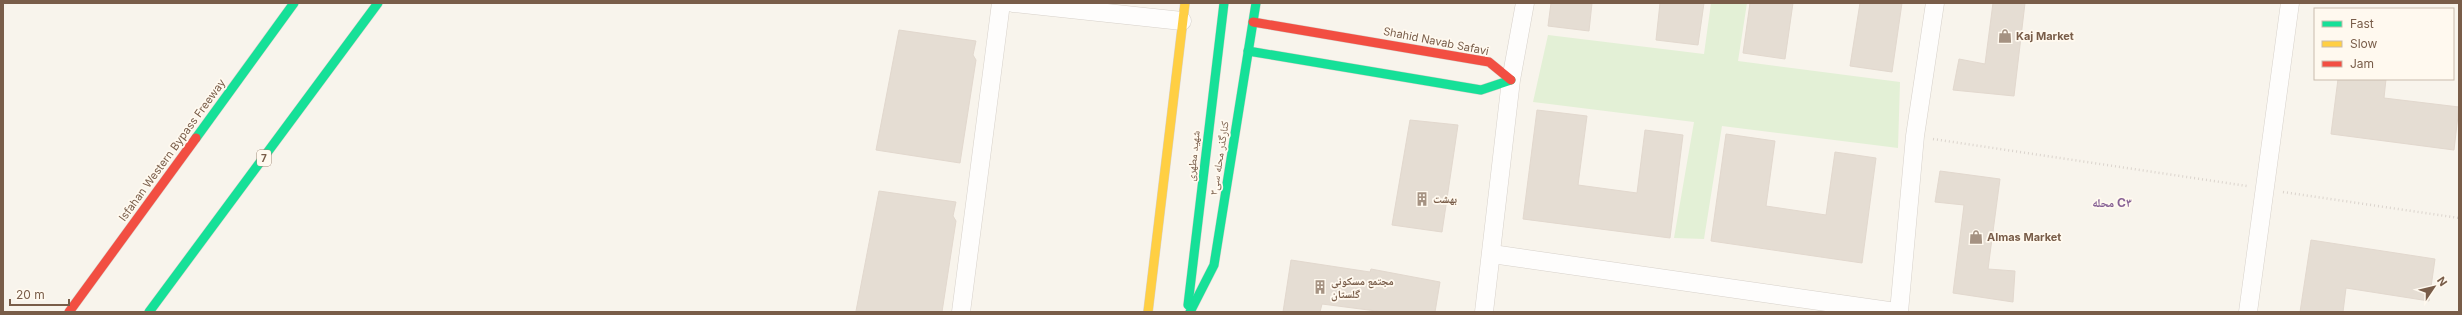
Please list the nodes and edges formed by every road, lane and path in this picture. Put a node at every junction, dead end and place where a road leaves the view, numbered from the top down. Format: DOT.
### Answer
graph roads {
  1 [pos="294,3"];
  2 [pos="378,3"];
  3 [pos="1001,3"];
  4 [pos="1013,3"];
  5 [pos="1185,3"];
  6 [pos="1224,3"];
  7 [pos="1256,3"];
  8 [pos="1526,3"];
  9 [pos="1934,3"];
  10 [pos="2290,3"];
  11 [pos="1182,21"];
  12 [pos="1253,22"];
  13 [pos="1297,28"];
  14 [pos="1283,36"];
  15 [pos="1279,45"];
  16 [pos="1248,51"];
  17 [pos="1288,57"];
  18 [pos="1512,80"];
  19 [pos="1915,136"];
  20 [pos="2266,189"];
  21 [pos="2459,218"];
  22 [pos="1492,254"];
  23 [pos="69,312"];
  24 [pos="150,312"];
  25 [pos="961,312"];
  26 [pos="1148,312"];
  27 [pos="1189,312"];
  28 [pos="1484,312"];
  29 [pos="1898,312"];
  30 [pos="2248,312"];
  1 -- 23 [label="main road, Isfahan Western Bypass Freeway"];
  2 -- 24 [label="main road, 7"];
  3 -- 25 [label="street"];
  4 -- 11 [label="street"];
  5 -- 11 [label="main road"];
  6 -- 27 [label="main road, شهید مطهری"];
  7 -- 12 [label="main road, کنارگذر محله سی۳"];
  8 -- 18 [label="street"];
  9 -- 19 [label="street"];
  10 -- 20 [label="street"];
  11 -- 26 [label="main road"];
  12 -- 13 [label="main road, Shahid Navab Safavi"];
  12 -- 16 [label="main road, کنارگذر محله سی۳"];
  13 -- 14 [label="main road"];
  13 -- 18 [label="main road, Shahid Navab Safavi"];
  15 -- 17 [label="main road"];
  16 -- 17 [label="main road"];
  16 -- 27 [label="main road, کنارگذر محله سی۳"];
  17 -- 18 [label="main road"];
  18 -- 22 [label="street"];
  19 -- 20 [label="path"];
  19 -- 29 [label="street"];
  20 -- 21 [label="path"];
  20 -- 30 [label="street"];
  22 -- 28 [label="street"];
  22 -- 29 [label="street"];
}
